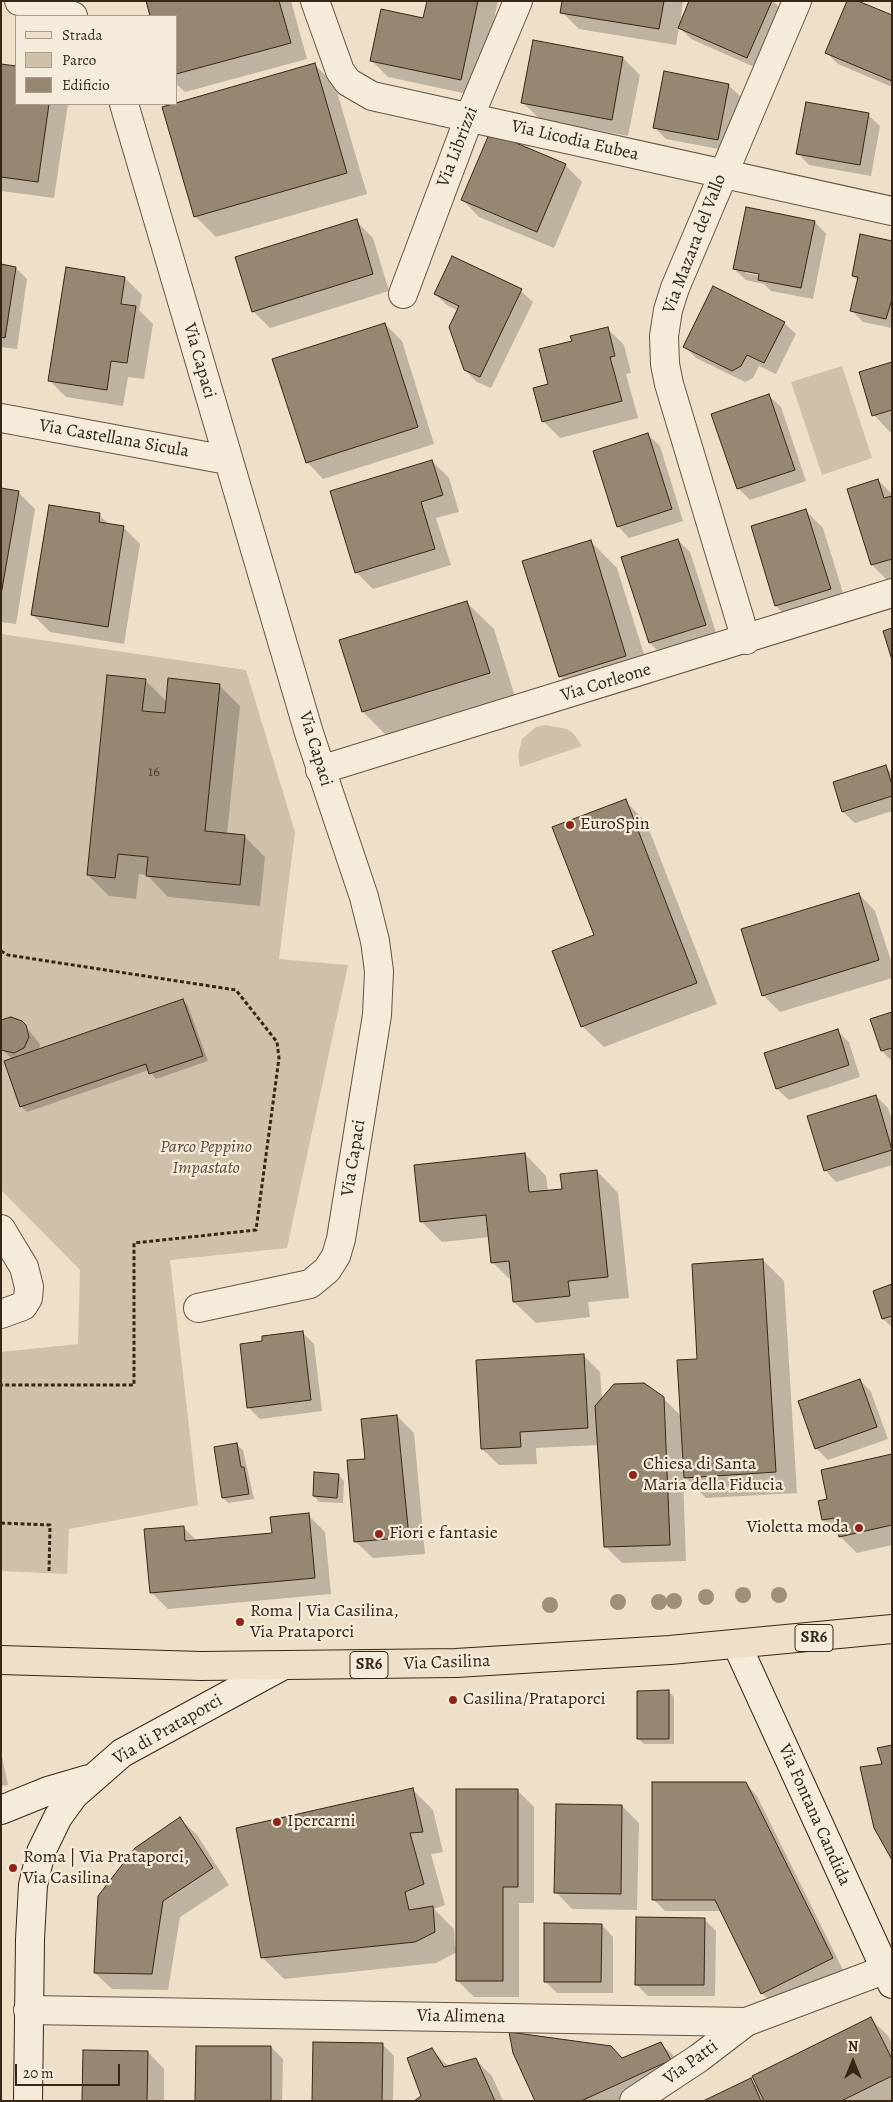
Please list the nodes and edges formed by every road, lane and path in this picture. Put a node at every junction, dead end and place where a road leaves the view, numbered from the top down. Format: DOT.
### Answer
graph roads {
  1 [pos="19,1"];
  2 [pos="315,1"];
  3 [pos="518,1"];
  4 [pos="797,1"];
  5 [pos="70,15"];
  6 [pos="124,105"];
  7 [pos="469,118"];
  8 [pos="722,174"];
  9 [pos="892,211"];
  10 [pos="404,294"];
  11 [pos="1,418"];
  12 [pos="227,460"];
  13 [pos="892,593"];
  14 [pos="746,640"];
  15 [pos="320,770"];
  16 [pos="1,951"];
  17 [pos="1,1229"];
  18 [pos="198,1308"];
  19 [pos="1,1314"];
  20 [pos="1,1385"];
  21 [pos="1,1523"];
  22 [pos="49,1573"];
  23 [pos="892,1629"];
  24 [pos="737,1645"];
  25 [pos="1,1660"];
  26 [pos="282,1666"];
  27 [pos="89,1780"];
  28 [pos="1,1810"];
  29 [pos="888,1977"];
  30 [pos="28,2010"];
  31 [pos="746,2022"];
  32 [pos="28,2101"];
  33 [pos="634,2101"];
  1 -- 5 [label="street"];
  2 -- 7 [label="street, Via Licodia Eubea"];
  3 -- 7 [label="street, Via Librizzi"];
  4 -- 8 [label="street, Via Mazara del Vallo"];
  6 -- 12 [label="street, Via Capaci"];
  7 -- 8 [label="street, Via Licodia Eubea"];
  7 -- 10 [label="street, Via Librizzi"];
  8 -- 9 [label="street, Via Licodia Eubea"];
  8 -- 14 [label="street, Via Mazara del Vallo"];
  11 -- 12 [label="street, Via Castellana Sicula"];
  12 -- 15 [label="street, Via Capaci"];
  13 -- 14 [label="street, Via Corleone"];
  14 -- 15 [label="street, Via Corleone"];
  15 -- 18 [label="street, Via Capaci"];
  16 -- 20 [label="path"];
  17 -- 19 [label="street"];
  21 -- 22 [label="path"];
  23 -- 24 [label="main road, Via Casilina / SR6"];
  24 -- 26 [label="main road, Via Casilina / SR6"];
  24 -- 29 [label="street, Via Fontana Candida"];
  25 -- 26 [label="main road, Via Casilina / SR6"];
  26 -- 27 [label="street, Via di Prataporci"];
  27 -- 28 [label="street"];
  27 -- 30 [label="street, Via di Prataporci"];
  29 -- 31 [label="street, Via Alimena"];
  30 -- 31 [label="street, Via Alimena"];
  30 -- 32 [label="street, Via di Prataporci"];
  31 -- 33 [label="street, Via Patti"];
}
